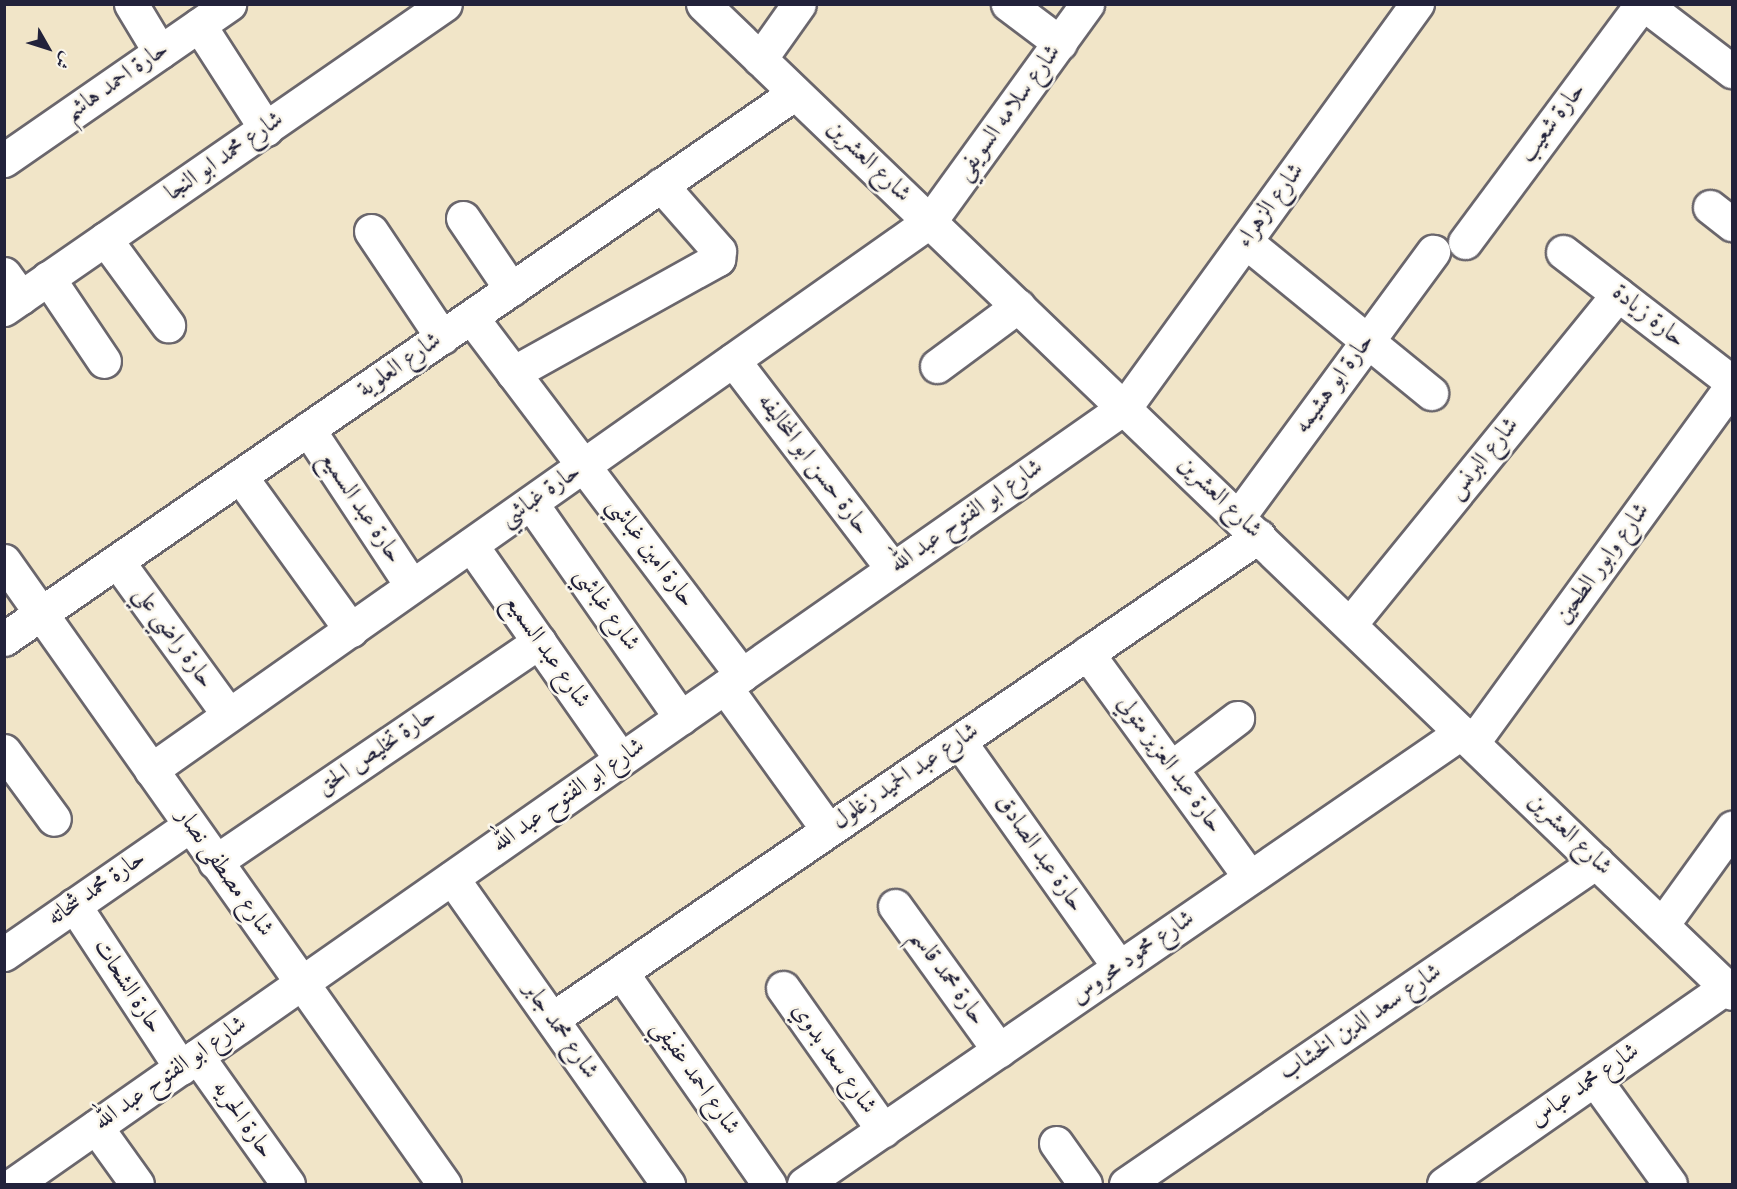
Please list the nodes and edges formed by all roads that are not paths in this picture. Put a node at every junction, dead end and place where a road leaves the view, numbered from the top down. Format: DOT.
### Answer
graph roads {
  1 [pos="131,4"];
  2 [pos="229,4"];
  3 [pos="445,4"];
  4 [pos="703,4"];
  5 [pos="799,4"];
  6 [pos="1008,4"];
  7 [pos="1087,4"];
  8 [pos="1417,4"];
  9 [pos="1643,4"];
  10 [pos="199,25"];
  11 [pos="1060,43"];
  12 [pos="160,52"];
  13 [pos="760,59"];
  14 [pos="1732,71"];
  15 [pos="795,93"];
  16 [pos="266,129"];
  17 [pos="4,160"];
  18 [pos="661,185"];
  19 [pos="463,218"];
  20 [pos="930,221"];
  21 [pos="371,231"];
  22 [pos="105,239"];
  23 [pos="1246,242"];
  24 [pos="1465,242"];
  25 [pos="1433,252"];
  26 [pos="1563,252"];
  27 [pos="48,278"];
  28 [pos="511,289"];
  29 [pos="10,293"];
  30 [pos="1618,294"];
  31 [pos="1018,306"];
  32 [pos="471,317"];
  33 [pos="168,326"];
  34 [pos="442,337"];
  35 [pos="1367,341"];
  36 [pos="733,360"];
  37 [pos="104,362"];
  38 [pos="937,366"];
  39 [pos="513,372"];
  40 [pos="1732,384"];
  41 [pos="1431,393"];
  42 [pos="1125,407"];
  43 [pos="308,429"];
  44 [pos="584,466"];
  45 [pos="240,476"];
  46 [pos="531,503"];
  47 [pos="1249,526"];
  48 [pos="471,545"];
  49 [pos="4,561"];
  50 [pos="117,561"];
  51 [pos="893,569"];
  52 [pos="412,586"];
  53 [pos="41,614"];
  54 [pos="1350,624"];
  55 [pos="351,630"];
  56 [pos="4,639"];
  57 [pos="539,642"];
  58 [pos="1088,653"];
  59 [pos="734,681"];
  60 [pos="229,715"];
  61 [pos="681,718"];
  62 [pos="1237,718"];
  63 [pos="1467,737"];
  64 [pos="959,741"];
  65 [pos="4,751"];
  66 [pos="621,759"];
  67 [pos="1171,768"];
  68 [pos="151,770"];
  69 [pos="54,819"];
  70 [pos="190,825"];
  71 [pos="1732,828"];
  72 [pos="828,830"];
  73 [pos="215,862"];
  74 [pos="1596,862"];
  75 [pos="1250,877"];
  76 [pos="452,878"];
  77 [pos="74,905"];
  78 [pos="895,906"];
  79 [pos="1662,925"];
  80 [pos="4,954"];
  81 [pos="1119,967"];
  82 [pos="621,972"];
  83 [pos="301,983"];
  84 [pos="783,988"];
  85 [pos="1729,990"];
  86 [pos="552,1019"];
  87 [pos="999,1050"];
  88 [pos="189,1062"];
  89 [pos="1595,1080"];
  90 [pos="96,1127"];
  91 [pos="883,1130"];
  92 [pos="1056,1143"];
  93 [pos="1460,1180"];
  94 [pos="14,1185"];
  95 [pos="137,1185"];
  96 [pos="288,1185"];
  97 [pos="444,1185"];
  98 [pos="668,1185"];
  99 [pos="769,1185"];
  100 [pos="804,1185"];
  101 [pos="1085,1185"];
  102 [pos="1126,1185"];
  103 [pos="1670,1185"];
  1 -- 12 [label="street"];
  2 -- 10 [label="street, حارة احمد هاشم"];
  3 -- 16 [label="street, شارع محمد ابو النجا"];
  4 -- 13 [label="street, شارع العشرين"];
  5 -- 13 [label="street"];
  6 -- 11 [label="street"];
  7 -- 11 [label="street, شارع سلامه السويفي"];
  8 -- 23 [label="street, شارع الزهراء"];
  9 -- 14 [label="street"];
  9 -- 24 [label="street, حارة شعيب"];
  10 -- 12 [label="street, حارة احمد هاشم"];
  10 -- 16 [label="street"];
  11 -- 20 [label="street, شارع سلامه السويفي"];
  12 -- 17 [label="street, حارة احمد هاشم"];
  13 -- 15 [label="street, شارع العشرين"];
  15 -- 18 [label="street, شارع العلوية"];
  15 -- 20 [label="street, شارع العشرين"];
  16 -- 22 [label="street, شارع محمد ابو النجا"];
  18 -- 28 [label="street, شارع العلوية"];
  18 -- 39 [label="street"];
  19 -- 28 [label="street"];
  20 -- 31 [label="street, شارع العشرين"];
  20 -- 36 [label="street, حارة غباشي"];
  21 -- 34 [label="street"];
  22 -- 27 [label="street, شارع محمد ابو النجا"];
  22 -- 33 [label="street"];
  23 -- 35 [label="street"];
  23 -- 42 [label="street, شارع الزهراء"];
  25 -- 35 [label="street, حارة ابو هشيمه"];
  26 -- 30 [label="street, حارة زيادة"];
  27 -- 29 [label="street, شارع محمد ابو النجا"];
  27 -- 37 [label="street"];
  28 -- 32 [label="street, شارع العلوية"];
  30 -- 40 [label="street, حارة زيادة"];
  30 -- 54 [label="street, شارع البرنس"];
  31 -- 38 [label="street"];
  31 -- 42 [label="street, شارع العشرين"];
  32 -- 34 [label="street, شارع العلوية"];
  32 -- 39 [label="street, حارة امين غباشي"];
  34 -- 43 [label="street, شارع العلوية"];
  35 -- 41 [label="street"];
  35 -- 47 [label="street, حارة ابو هشيمه"];
  36 -- 44 [label="street, حارة غباشي"];
  36 -- 51 [label="street, حارة حسن ابو المخاليفه"];
  39 -- 44 [label="street, حارة امين غباشي"];
  40 -- 63 [label="street, شارع وابور الطحين"];
  42 -- 47 [label="street, شارع العشرين"];
  42 -- 51 [label="street, شارع ابو الفتوح عبد الله"];
  43 -- 45 [label="street, شارع العلوية"];
  43 -- 52 [label="street, حارة عبد السميع"];
  44 -- 46 [label="street, حارة غباشي"];
  44 -- 59 [label="street, حارة امين غباشي"];
  45 -- 50 [label="street, شارع العلوية"];
  45 -- 55 [label="street"];
  46 -- 48 [label="street, حارة غباشي"];
  46 -- 61 [label="street, شارع غباشي"];
  47 -- 54 [label="street, شارع العشرين"];
  47 -- 58 [label="street, شارع عبد الحميد زغلول"];
  48 -- 52 [label="street, حارة غباشي"];
  48 -- 57 [label="street, شارع عبد السميع"];
  49 -- 53 [label="street, شارع مصطفى نصار"];
  50 -- 53 [label="street, شارع العلوية"];
  50 -- 60 [label="street, حارة راضي علي"];
  51 -- 59 [label="street, شارع ابو الفتوح عبد الله"];
  52 -- 55 [label="street, حارة غباشي"];
  53 -- 56 [label="street, شارع العلوية"];
  53 -- 68 [label="street, شارع مصطفى نصار"];
  54 -- 63 [label="street, شارع العشرين"];
  55 -- 60 [label="street, حارة غباشي"];
  57 -- 66 [label="street, شارع عبد السميع"];
  57 -- 73 [label="street, حارة تخليص الحق"];
  58 -- 64 [label="street, شارع عبد الحميد زغلول"];
  58 -- 67 [label="street, حارة عبد العزيز متولي"];
  59 -- 61 [label="street, شارع ابو الفتوح عبد الله"];
  59 -- 72 [label="street, حارة امين غباشي"];
  60 -- 68 [label="street, حارة غباشي"];
  61 -- 66 [label="street, شارع ابو الفتوح عبد الله"];
  62 -- 67 [label="street"];
  63 -- 74 [label="street, شارع العشرين"];
  63 -- 75 [label="street, شارع محمود محروس"];
  64 -- 72 [label="street, شارع عبد الحميد زغلول"];
  64 -- 81 [label="street, حارة عبد الصادق"];
  65 -- 69 [label="street"];
  66 -- 76 [label="street, شارع ابو الفتوح عبد الله"];
  67 -- 75 [label="street, حارة عبد العزيز متولي"];
  68 -- 70 [label="street, شارع مصطفى نصار"];
  70 -- 73 [label="street, شارع مصطفى نصار"];
  70 -- 77 [label="street, حارة محمد شحاته"];
  71 -- 79 [label="street"];
  72 -- 82 [label="street, شارع عبد الحميد زغلول"];
  73 -- 83 [label="street, شارع مصطفى نصار"];
  74 -- 79 [label="street, شارع العشرين"];
  74 -- 102 [label="street, شارع سعد الدين الخشاب"];
  75 -- 81 [label="street, شارع محمود محروس"];
  76 -- 83 [label="street, شارع ابو الفتوح عبد الله"];
  76 -- 86 [label="street, شارع محمد جابر"];
  77 -- 80 [label="street, حارة محمد شحاته"];
  77 -- 88 [label="street, حارة الشحات"];
  78 -- 87 [label="street, حارة محمد قاسم"];
  79 -- 85 [label="street, شارع العشرين"];
  81 -- 87 [label="street, شارع محمود محروس"];
  82 -- 86 [label="street, شارع عبد الحميد زغلول"];
  82 -- 99 [label="street, شارع احمد عفيفي"];
  83 -- 88 [label="street, شارع ابو الفتوح عبد الله"];
  83 -- 97 [label="street, شارع مصطفى نصار"];
  84 -- 91 [label="street, شارع سعد بدوي"];
  85 -- 89 [label="street, شارع محمد عباس"];
  86 -- 98 [label="street, شارع محمد جابر"];
  87 -- 91 [label="street, شارع محمود محروس"];
  88 -- 90 [label="street, شارع ابو الفتوح عبد الله"];
  88 -- 96 [label="street, حارة الحريه"];
  89 -- 93 [label="street, شارع محمد عباس"];
  89 -- 103 [label="street"];
  90 -- 94 [label="street, شارع ابو الفتوح عبد الله"];
  90 -- 95 [label="street"];
  91 -- 100 [label="street, شارع محمود محروس"];
  92 -- 101 [label="street"];
}
